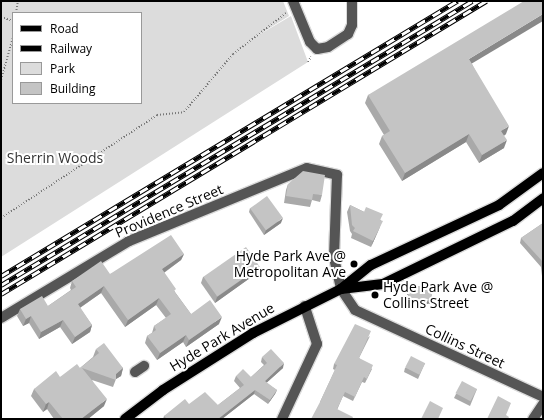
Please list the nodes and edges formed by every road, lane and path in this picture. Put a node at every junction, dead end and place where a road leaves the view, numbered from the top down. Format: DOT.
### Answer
graph roads {
  1 [pos="18,1"];
  2 [pos="293,1"];
  3 [pos="352,1"];
  4 [pos="289,11"];
  5 [pos="16,12"];
  6 [pos="1,17"];
  7 [pos="12,21"];
  8 [pos="12,40"];
  9 [pos="1,80"];
  10 [pos="543,173"];
  11 [pos="543,198"];
  12 [pos="1,218"];
  13 [pos="341,289"];
  14 [pos="305,306"];
  15 [pos="1,318"];
  16 [pos="144,366"];
  17 [pos="135,372"];
  18 [pos="543,397"];
  19 [pos="543,404"];
  20 [pos="125,419"];
  21 [pos="282,419"];
  22 [pos="533,419"];
  1 -- 5 [label="path"];
  2 -- 3 [label="street"];
  4 -- 12 [label="path"];
  6 -- 7 [label="path"];
  8 -- 9 [label="path"];
  10 -- 13 [label="main road, Hyde Park Avenue"];
  11 -- 13 [label="main road, Hyde Park Avenue"];
  13 -- 14 [label="main road, Hyde Park Avenue"];
  13 -- 15 [label="street, Providence Street"];
  13 -- 18 [label="street, Collins Street"];
  14 -- 20 [label="main road, Hyde Park Avenue"];
  14 -- 21 [label="street"];
  16 -- 17 [label="street"];
  19 -- 22 [label="street"];
}
